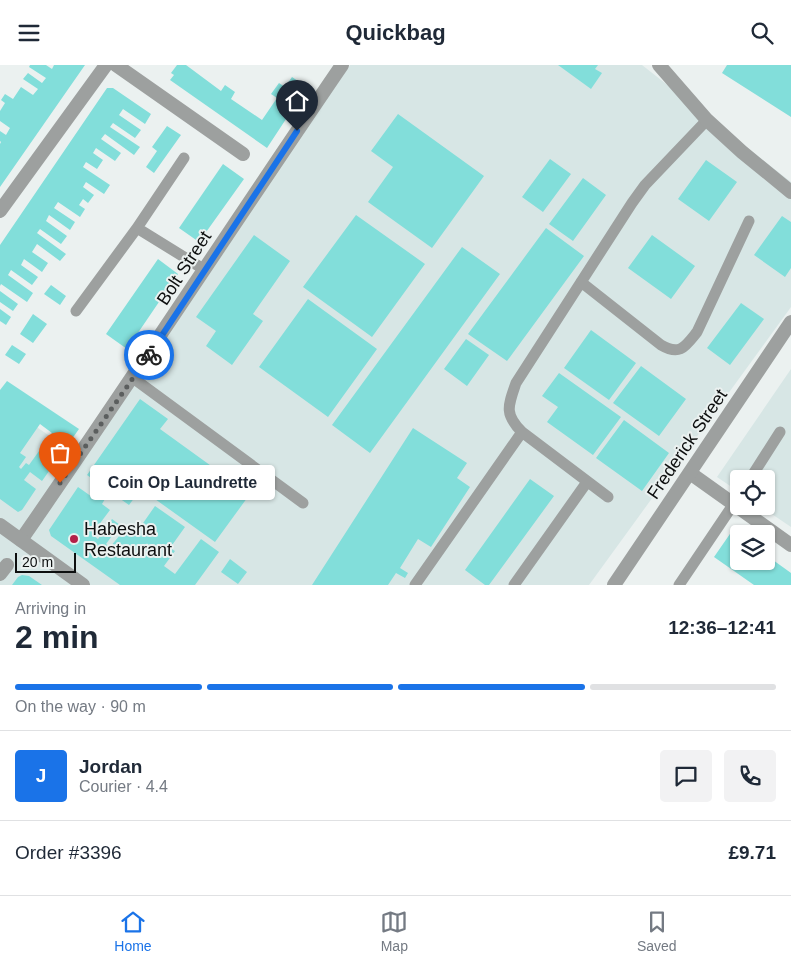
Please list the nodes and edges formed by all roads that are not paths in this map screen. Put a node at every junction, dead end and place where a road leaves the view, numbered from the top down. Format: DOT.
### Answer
graph roads {
  1 [pos="106,65"];
  2 [pos="116,65"];
  3 [pos="342,65"];
  4 [pos="659,65"];
  5 [pos="706,120"];
  6 [pos="243,154"];
  7 [pos="184,158"];
  8 [pos="791,192"];
  9 [pos="0,211"];
  10 [pos="749,221"];
  11 [pos="137,228"];
  12 [pos="205,270"];
  13 [pos="580,281"];
  14 [pos="76,311"];
  15 [pos="791,323"];
  16 [pos="132,378"];
  17 [pos="522,432"];
  18 [pos="780,432"];
  19 [pos="756,470"];
  20 [pos="690,473"];
  21 [pos="587,482"];
  22 [pos="730,496"];
  23 [pos="608,497"];
  24 [pos="303,503"];
  25 [pos="730,509"];
  26 [pos="754,515"];
  27 [pos="0,525"];
  28 [pos="21,540"];
  29 [pos="791,545"];
  30 [pos="83,585"];
  31 [pos="415,585"];
  32 [pos="514,585"];
  33 [pos="614,585"];
  34 [pos="679,585"];
  1 -- 9 [label="street"];
  2 -- 6 [label="street"];
  3 -- 12 [label="street, Bolt Street"];
  4 -- 5 [label="street"];
  5 -- 8 [label="street"];
  5 -- 13 [label="lane"];
  7 -- 11 [label="lane"];
  10 -- 13 [label="lane"];
  11 -- 12 [label="lane"];
  11 -- 14 [label="lane"];
  12 -- 16 [label="street, Bolt Street"];
  13 -- 17 [label="lane"];
  15 -- 20 [label="street, Frederick Street"];
  16 -- 24 [label="lane"];
  16 -- 28 [label="street, Bolt Street"];
  17 -- 21 [label="lane"];
  17 -- 31 [label="lane"];
  18 -- 19 [label="lane"];
  20 -- 22 [label="street"];
  20 -- 33 [label="street, Frederick Street"];
  21 -- 23 [label="lane"];
  21 -- 32 [label="lane"];
  25 -- 34 [label="lane"];
  26 -- 29 [label="street"];
  27 -- 28 [label="street"];
  28 -- 30 [label="street"];
}
